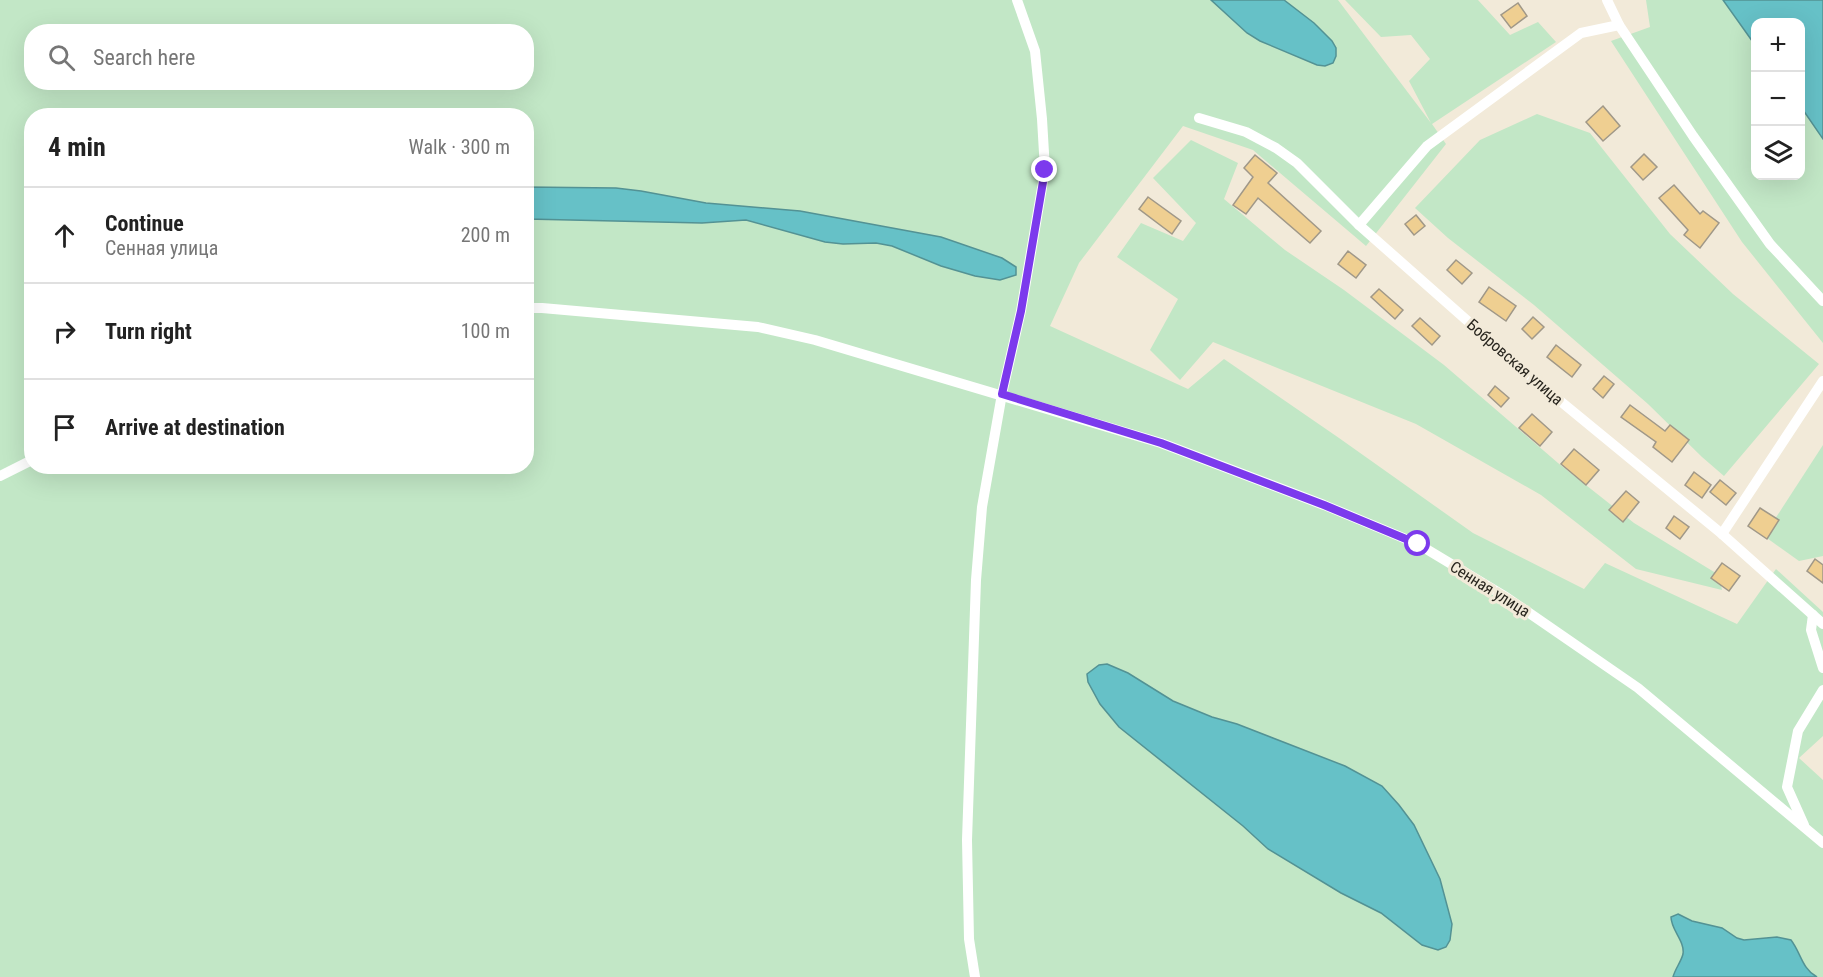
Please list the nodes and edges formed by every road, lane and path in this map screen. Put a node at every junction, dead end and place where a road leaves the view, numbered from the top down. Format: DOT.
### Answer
graph roads {
  1 [pos="1017,0"];
  2 [pos="1607,0"];
  3 [pos="1619,25"];
  4 [pos="1199,118"];
  5 [pos="1359,225"];
  6 [pos="1823,301"];
  7 [pos="534,308"];
  8 [pos="1823,381"];
  9 [pos="1002,394"];
  10 [pos="24,464"];
  11 [pos="0,476"];
  12 [pos="1722,534"];
  13 [pos="1813,615"];
  14 [pos="1823,624"];
  15 [pos="1823,668"];
  16 [pos="1823,690"];
  17 [pos="1805,828"];
  18 [pos="1823,843"];
  19 [pos="975,977"];
  1 -- 9 [label="street"];
  2 -- 3 [label="street"];
  3 -- 5 [label="street"];
  3 -- 6 [label="street"];
  4 -- 5 [label="street, Бобровская улица"];
  5 -- 12 [label="street, Бобровская улица"];
  7 -- 9 [label="street, Сенная улица"];
  8 -- 12 [label="street"];
  9 -- 17 [label="street, Сенная улица"];
  9 -- 19 [label="street"];
  10 -- 11 [label="street"];
  12 -- 13 [label="street, Бобровская улица"];
  13 -- 14 [label="street, Бобровская улица"];
  13 -- 15 [label="street"];
  16 -- 17 [label="street"];
  17 -- 18 [label="street, Сенная улица"];
}
